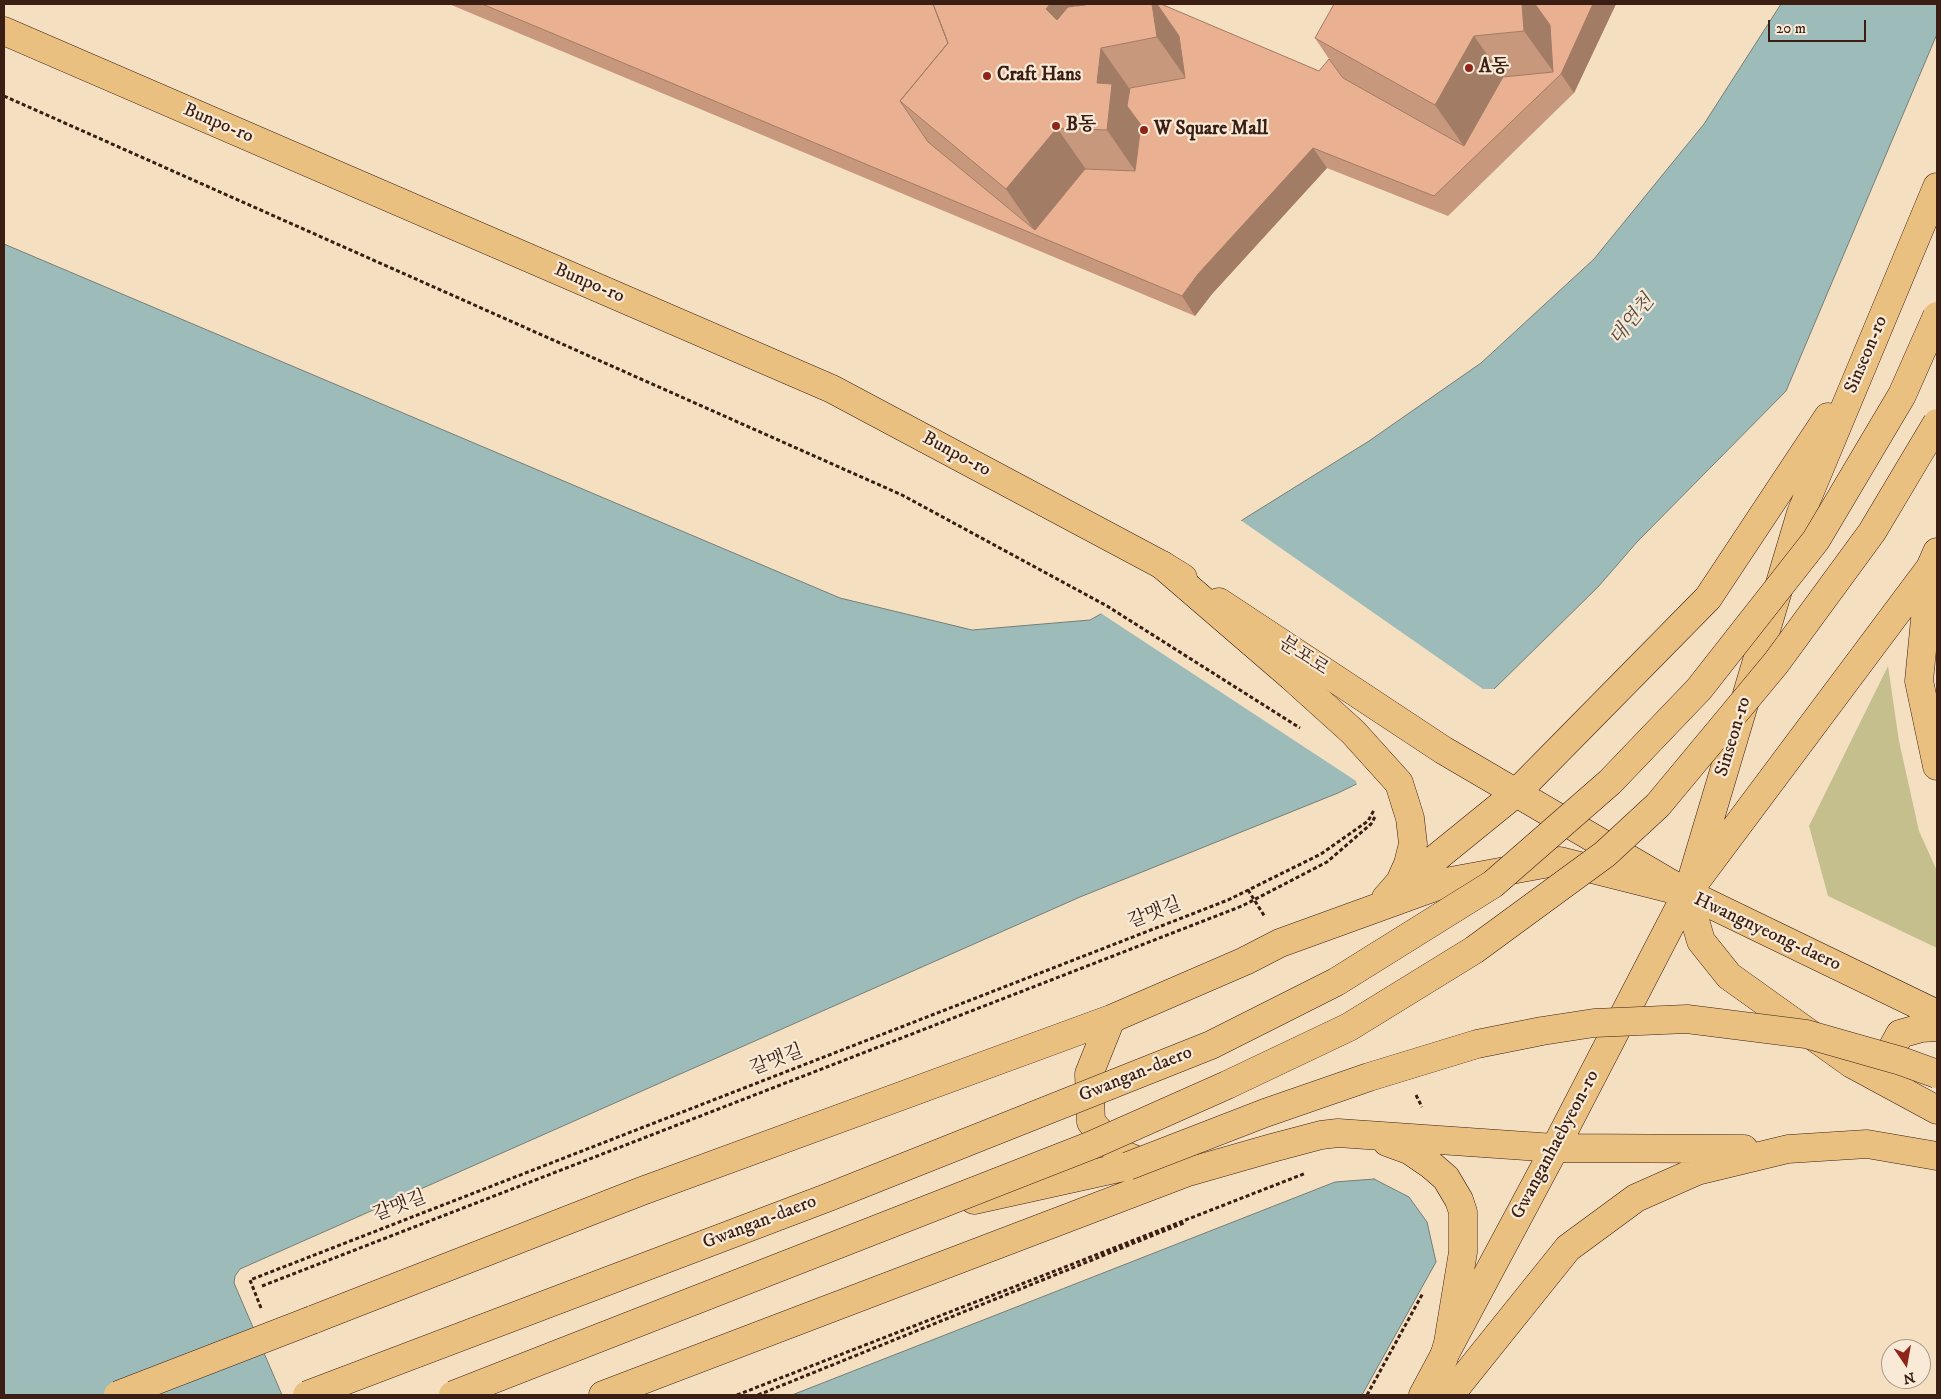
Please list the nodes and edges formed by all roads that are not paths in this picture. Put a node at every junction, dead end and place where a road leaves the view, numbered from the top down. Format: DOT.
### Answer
graph roads {
  1 [pos="4,31"];
  2 [pos="1937,187"];
  3 [pos="1937,316"];
  4 [pos="1865,362"];
  5 [pos="1937,423"];
  6 [pos="1934,560"];
  7 [pos="1162,565"];
  8 [pos="1937,766"];
  9 [pos="1516,793"];
  10 [pos="1687,893"];
  11 [pos="1386,898"];
  12 [pos="1323,929"];
  13 [pos="1937,1014"];
  14 [pos="1111,1019"];
  15 [pos="1937,1027"];
  16 [pos="1937,1074"];
  17 [pos="1931,1107"];
  18 [pos="1359,1135"];
  19 [pos="1556,1148"];
  20 [pos="1788,1149"];
  21 [pos="1937,1156"];
  22 [pos="1179,1177"];
  23 [pos="921,1211"];
  24 [pos="1443,1360"];
  25 [pos="118,1395"];
  26 [pos="306,1395"];
  27 [pos="453,1395"];
  28 [pos="603,1395"];
  29 [pos="1423,1395"];
  30 [pos="1450,1395"];
  1 -- 7 [label="main road, Bunpo-ro"];
  2 -- 4 [label="main road, Sinseon-ro"];
  3 -- 26 [label="main road, Gwangan-daero, bridge"];
  4 -- 9 [label="main road"];
  4 -- 10 [label="main road, Sinseon-ro"];
  5 -- 23 [label="main road, bridge"];
  6 -- 8 [label="main road"];
  6 -- 10 [label="main road"];
  7 -- 9 [label="main road, 분포로"];
  7 -- 11 [label="main road"];
  9 -- 10 [label="main road, 분포로"];
  9 -- 11 [label="main road"];
  10 -- 12 [label="main road"];
  10 -- 13 [label="main road, Hwangnyeong-daero"];
  10 -- 17 [label="main road, Hwangnyeong-daero"];
  10 -- 19 [label="main road, Gwanganhaebyeon-ro"];
  11 -- 12 [label="main road"];
  12 -- 14 [label="main road"];
  14 -- 22 [label="main road"];
  14 -- 25 [label="main road, bridge"];
  15 -- 17 [label="main road"];
  16 -- 23 [label="main road, bridge"];
  18 -- 19 [label="main road"];
  18 -- 22 [label="main road"];
  18 -- 24 [label="main road"];
  19 -- 20 [label="main road"];
  19 -- 24 [label="main road, Gwanganhaebyeon-ro"];
  20 -- 21 [label="main road"];
  20 -- 30 [label="main road"];
  22 -- 28 [label="main road"];
  23 -- 27 [label="main road, bridge"];
  24 -- 29 [label="main road, Gwanganhaebyeon-ro"];
}
